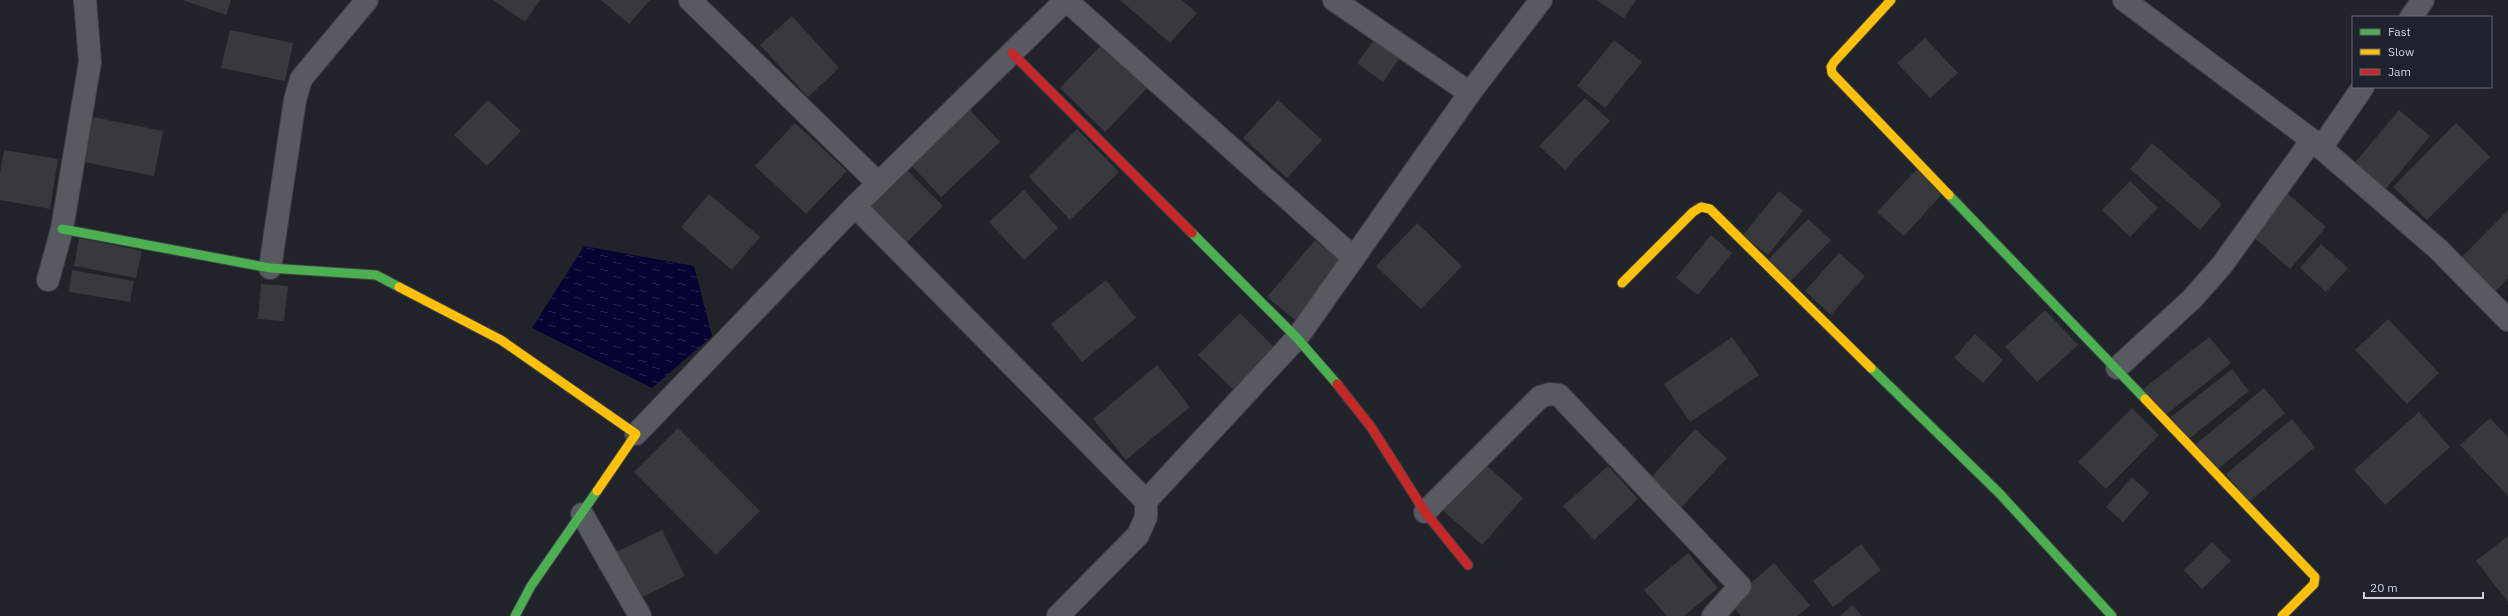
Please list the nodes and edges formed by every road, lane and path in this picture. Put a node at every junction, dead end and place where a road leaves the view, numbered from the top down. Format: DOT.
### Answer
graph roads {
  1 [pos="85,0"];
  2 [pos="367,0"];
  3 [pos="1066,0"];
  4 [pos="1334,0"];
  5 [pos="1541,0"];
  6 [pos="1890,0"];
  7 [pos="2124,0"];
  8 [pos="2423,0"];
  9 [pos="698,3"];
  10 [pos="2412,16"];
  11 [pos="1012,53"];
  12 [pos="2362,88"];
  13 [pos="1472,90"];
  14 [pos="2316,144"];
  15 [pos="878,183"];
  16 [pos="855,206"];
  17 [pos="62,229"];
  18 [pos="1354,258"];
  19 [pos="270,268"];
  20 [pos="48,280"];
  21 [pos="1622,283"];
  22 [pos="2508,320"];
  23 [pos="1297,338"];
  24 [pos="2117,368"];
  25 [pos="636,434"];
  26 [pos="1146,501"];
  27 [pos="1426,512"];
  28 [pos="582,514"];
  29 [pos="1468,565"];
  30 [pos="515,616"];
  31 [pos="640,616"];
  32 [pos="1058,616"];
  33 [pos="1713,616"];
  34 [pos="2112,616"];
  35 [pos="2282,616"];
  1 -- 17 [label="street"];
  2 -- 19 [label="street"];
  3 -- 11 [label="street"];
  3 -- 18 [label="street"];
  4 -- 13 [label="street"];
  5 -- 13 [label="street"];
  6 -- 24 [label="street"];
  7 -- 14 [label="street"];
  8 -- 10 [label="street"];
  9 -- 15 [label="street"];
  11 -- 15 [label="street"];
  11 -- 23 [label="street"];
  12 -- 14 [label="street"];
  13 -- 18 [label="street"];
  14 -- 22 [label="street"];
  14 -- 24 [label="street"];
  15 -- 16 [label="street"];
  16 -- 25 [label="street"];
  16 -- 26 [label="street"];
  17 -- 19 [label="street"];
  17 -- 20 [label="street"];
  18 -- 23 [label="street"];
  19 -- 25 [label="street"];
  21 -- 34 [label="street"];
  23 -- 26 [label="street"];
  23 -- 27 [label="street"];
  24 -- 35 [label="street"];
  25 -- 28 [label="street"];
  26 -- 32 [label="street"];
  27 -- 29 [label="street"];
  27 -- 33 [label="street"];
  28 -- 30 [label="street"];
  28 -- 31 [label="street"];
}
